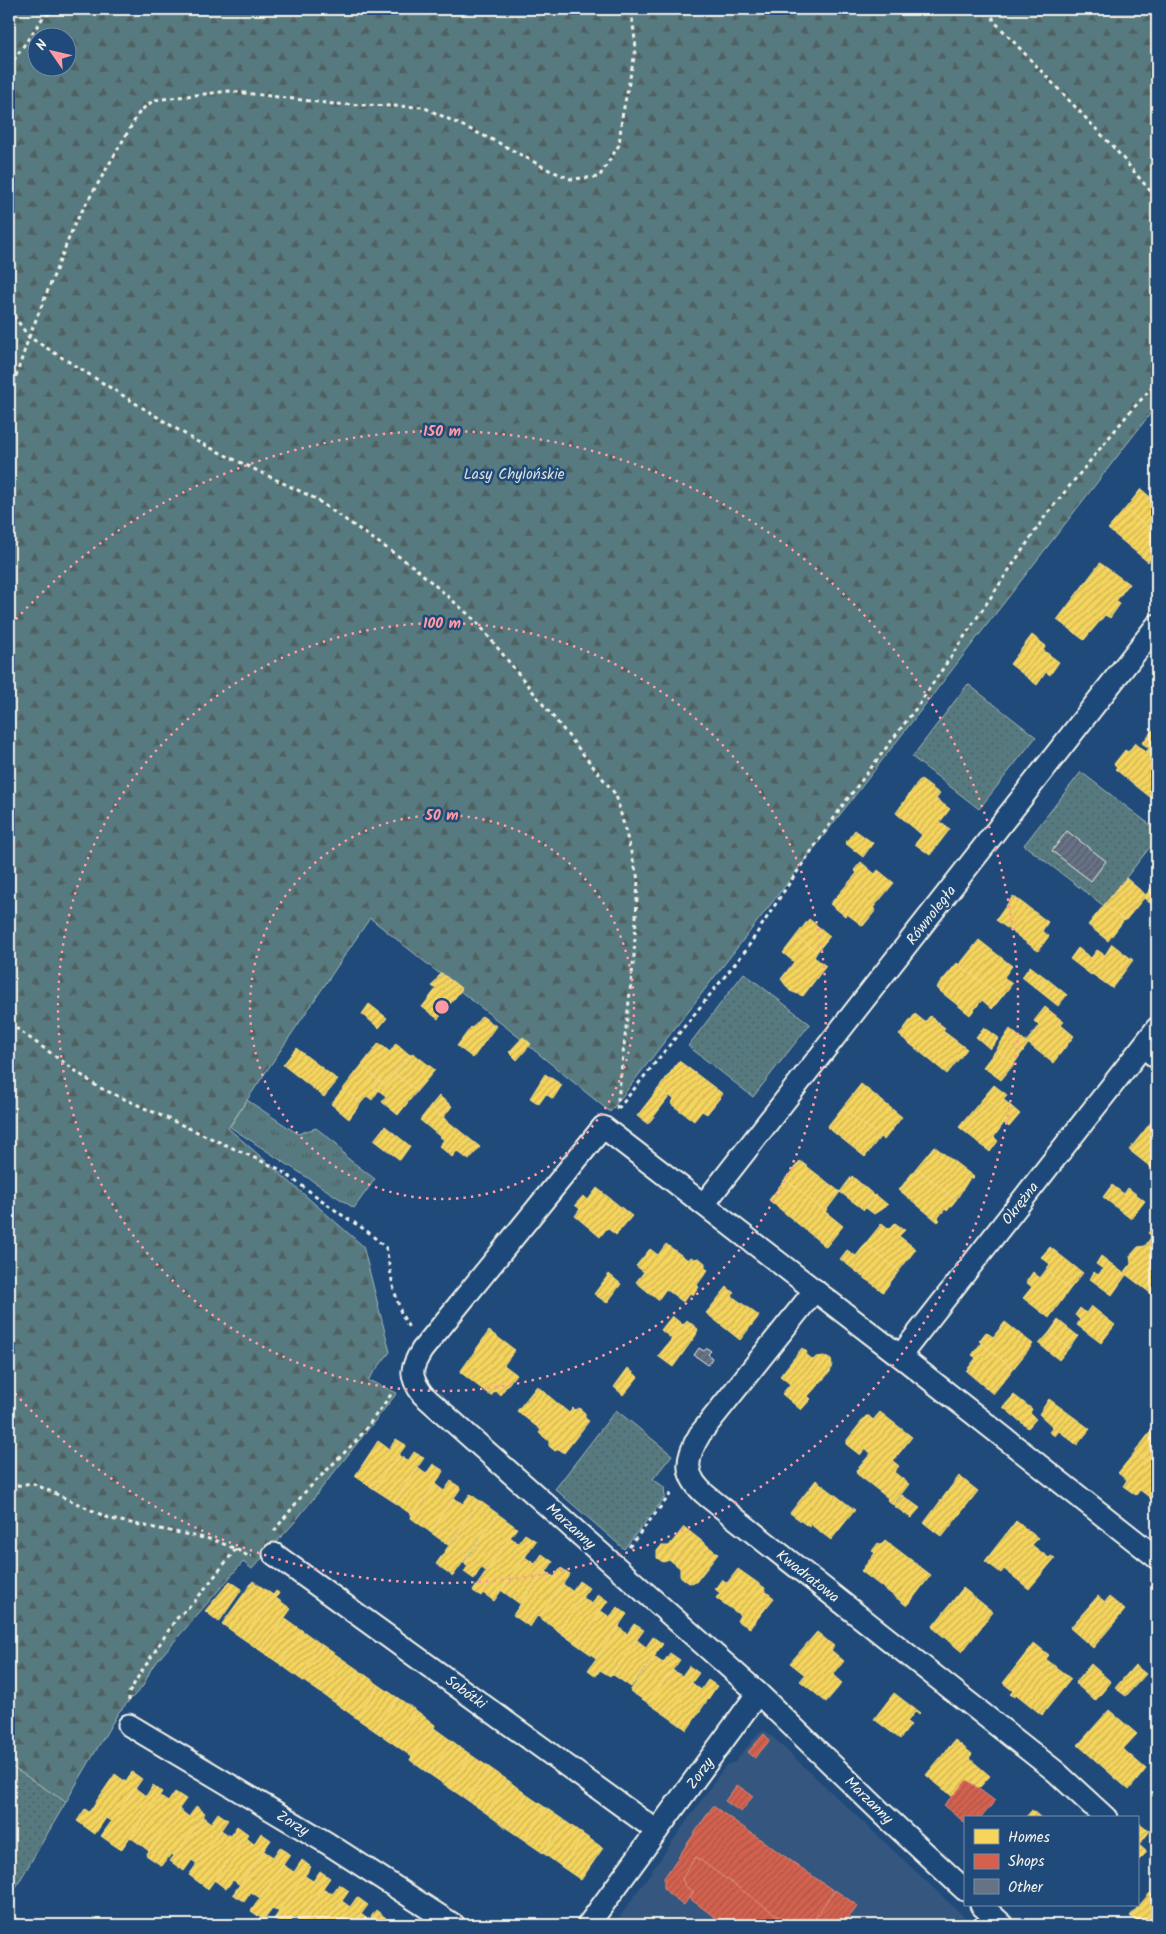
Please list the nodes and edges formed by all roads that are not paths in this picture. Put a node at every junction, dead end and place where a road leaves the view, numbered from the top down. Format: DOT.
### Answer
graph roads {
  1 [pos="1157,625"];
  2 [pos="1157,1028"];
  3 [pos="1139,1050"];
  4 [pos="1157,1064"];
  5 [pos="704,1204"];
  6 [pos="815,1290"];
  7 [pos="900,1356"];
  8 [pos="274,1554"];
  9 [pos="1157,1558"];
  10 [pos="758,1693"];
  11 [pos="129,1725"];
  12 [pos="1104,1816"];
  13 [pos="657,1831"];
  14 [pos="964,1889"];
  15 [pos="982,1906"];
  16 [pos="454,1925"];
  17 [pos="588,1925"];
  18 [pos="1003,1925"];
  1 -- 5 [label="street, Równoległa"];
  2 -- 3 [label="street, Okrężna"];
  3 -- 4 [label="lane"];
  3 -- 7 [label="street, Okrężna"];
  5 -- 6 [label="street"];
  5 -- 10 [label="street, Marzanny"];
  6 -- 7 [label="street"];
  6 -- 12 [label="street, Kwadratowa"];
  7 -- 9 [label="street"];
  8 -- 13 [label="street, Sobótki"];
  10 -- 13 [label="street, Zorzy"];
  10 -- 14 [label="street, Marzanny"];
  11 -- 16 [label="street, Zorzy"];
  13 -- 17 [label="street, Zorzy"];
  15 -- 18 [label="street"];
}
